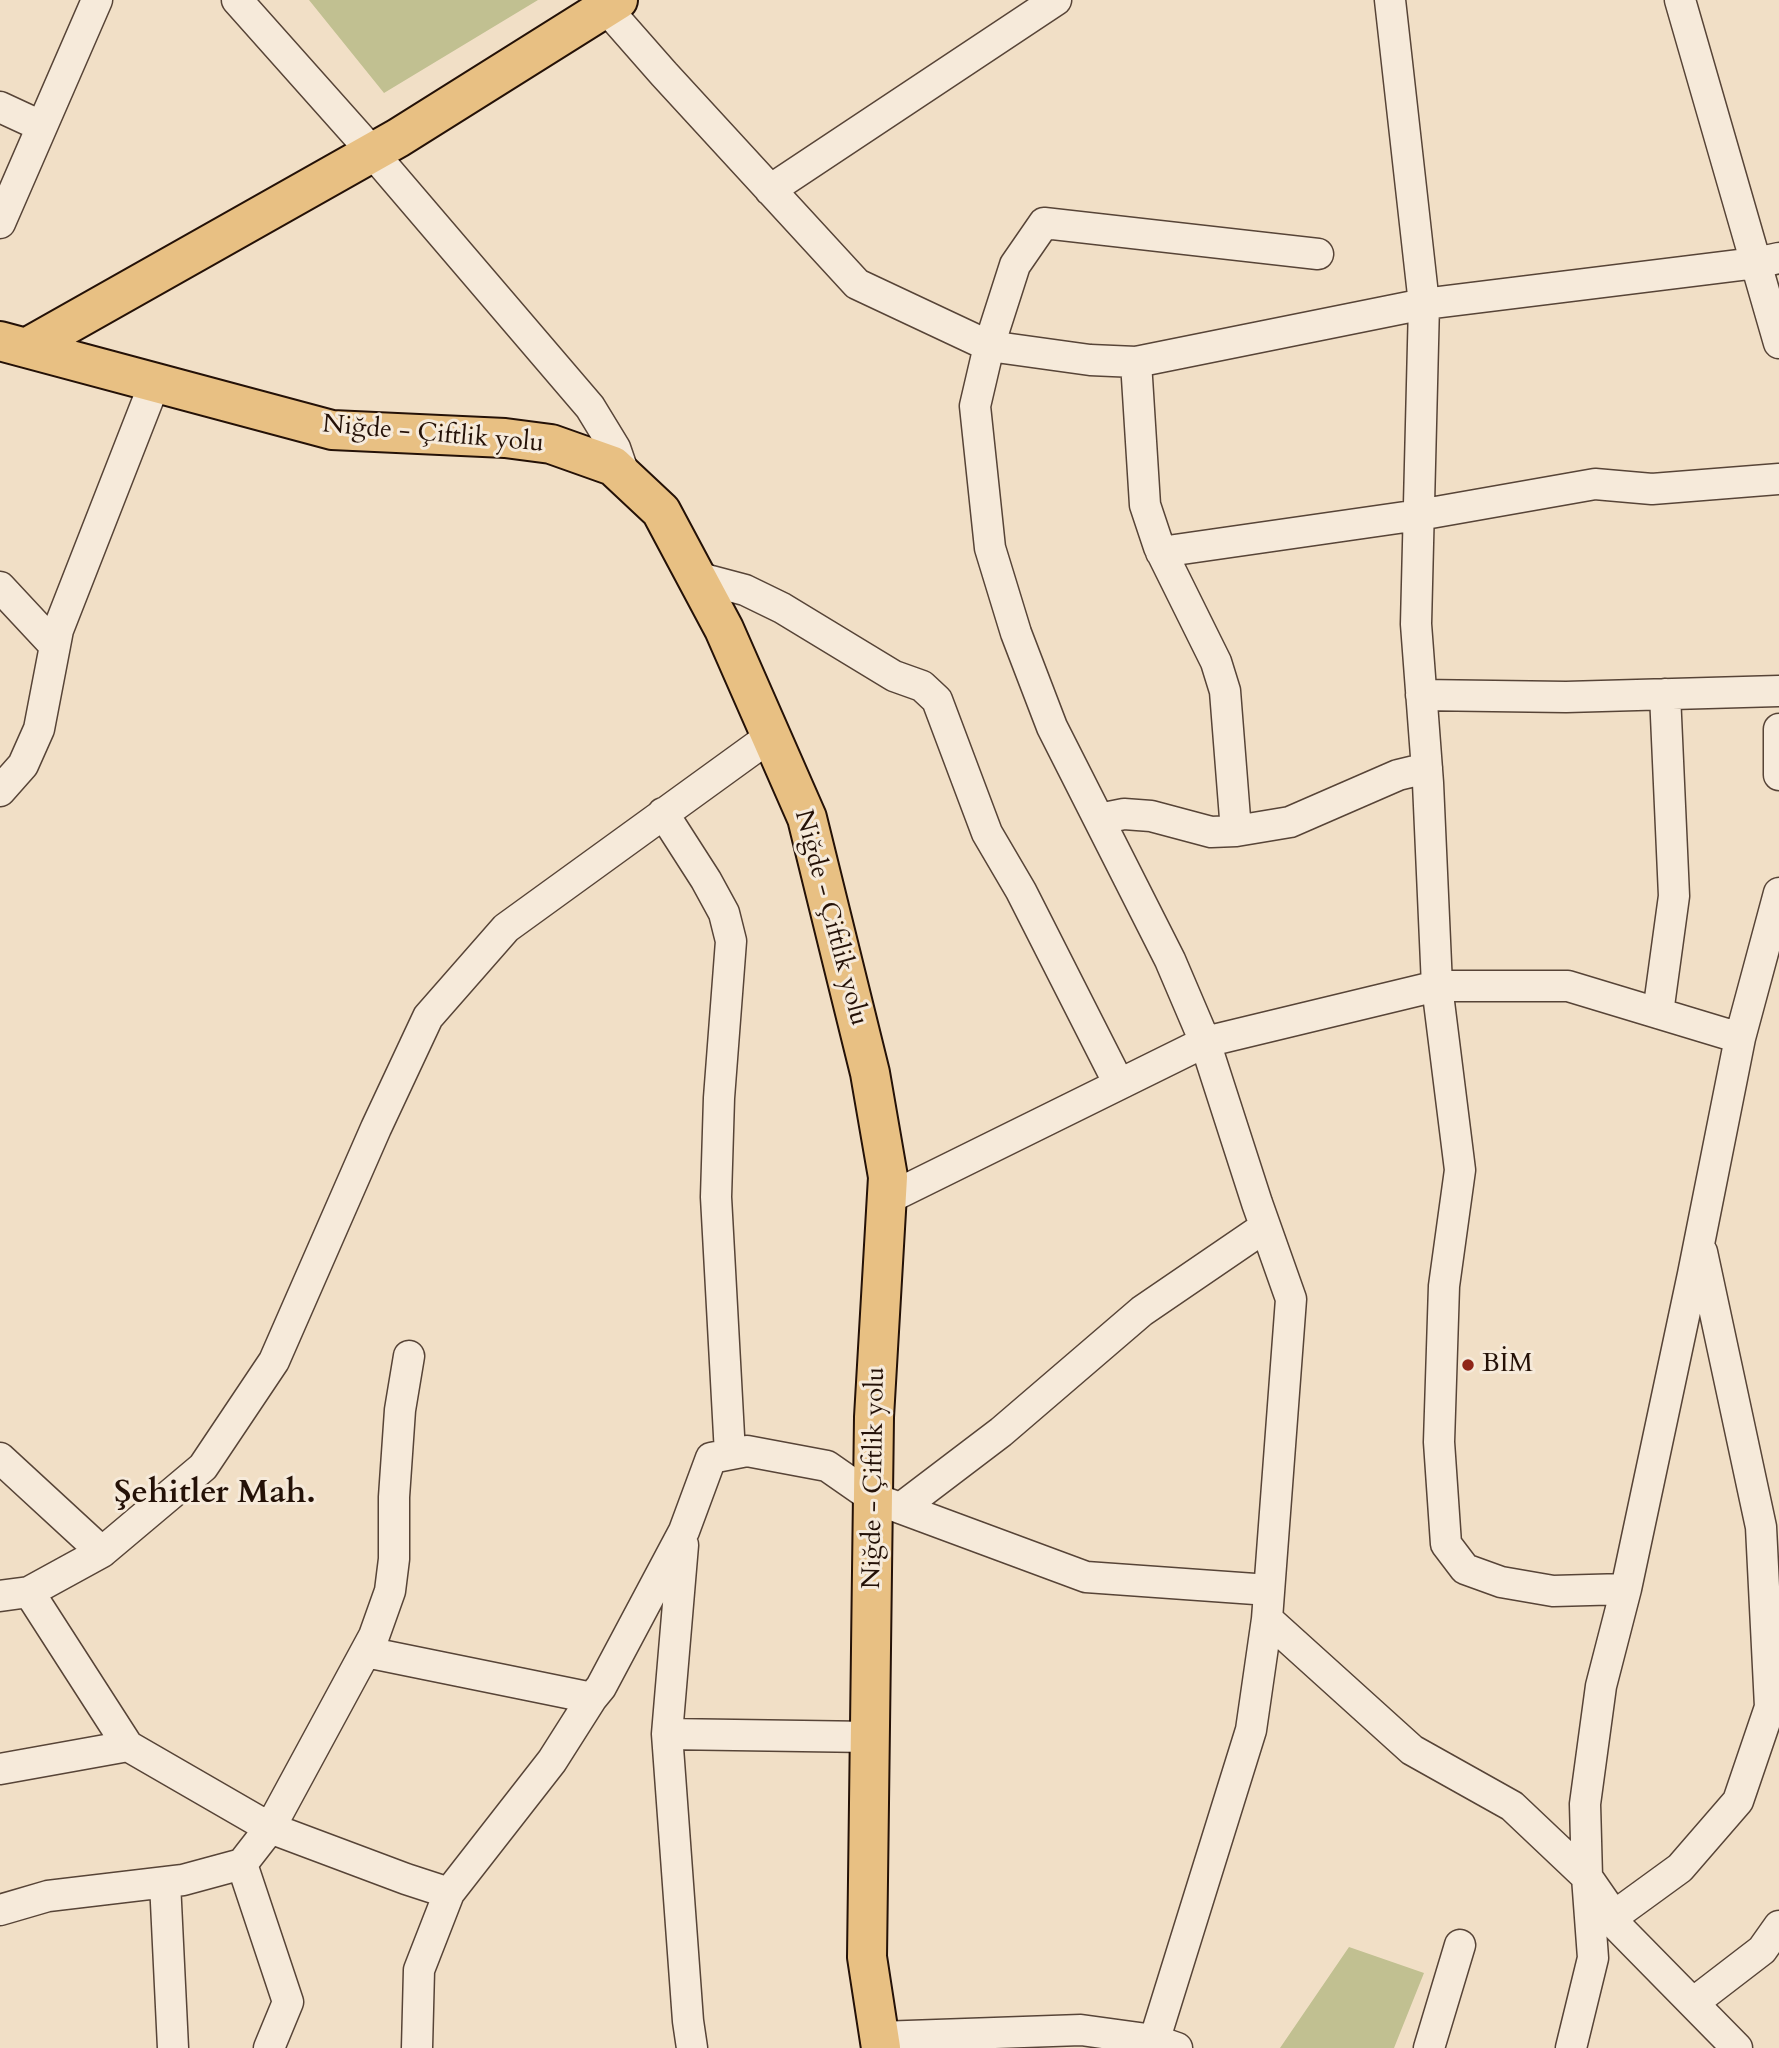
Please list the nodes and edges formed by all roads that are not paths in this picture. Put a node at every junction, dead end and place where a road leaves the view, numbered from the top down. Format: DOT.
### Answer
graph roads {
  1 [pos="97,0"];
  2 [pos="237,0"];
  3 [pos="1056,0"];
  4 [pos="1390,0"];
  5 [pos="1680,0"];
  6 [pos="599,2"];
  7 [pos="0,107"];
  8 [pos="41,126"];
  9 [pos="366,145"];
  10 [pos="770,190"];
  11 [pos="0,223"];
  12 [pos="1318,254"];
  13 [pos="1768,260"];
  14 [pos="1424,304"];
  15 [pos="9,343"];
  16 [pos="1779,343"];
  17 [pos="989,346"];
  18 [pos="1136,362"];
  19 [pos="155,382"];
  20 [pos="625,477"];
  21 [pos="1779,479"];
  22 [pos="1419,515"];
  23 [pos="1161,552"];
  24 [pos="696,577"];
  25 [pos="0,587"];
  26 [pos="55,646"];
  27 [pos="1779,691"];
  28 [pos="1665,694"];
  29 [pos="1421,695"];
  30 [pos="1779,729"];
  31 [pos="771,736"];
  32 [pos="1427,768"];
  33 [pos="1779,775"];
  34 [pos="0,791"];
  35 [pos="663,813"];
  36 [pos="1099,819"];
  37 [pos="1236,831"];
  38 [pos="1779,893"];
  39 [pos="1437,986"];
  40 [pos="1658,1013"];
  41 [pos="1740,1038"];
  42 [pos="1205,1042"];
  43 [pos="1119,1084"];
  44 [pos="887,1199"];
  45 [pos="1265,1227"];
  46 [pos="1700,1239"];
  47 [pos="409,1356"];
  48 [pos="730,1454"];
  49 [pos="0,1458"];
  50 [pos="887,1503"];
  51 [pos="684,1531"];
  52 [pos="102,1552"];
  53 [pos="1626,1589"];
  54 [pos="15,1594"];
  55 [pos="1268,1604"];
  56 [pos="366,1653"];
  57 [pos="592,1698"];
  58 [pos="667,1734"];
  59 [pos="870,1737"];
  60 [pos="128,1746"];
  61 [pos="0,1769"];
  62 [pos="270,1828"];
  63 [pos="242,1864"];
  64 [pos="1587,1877"];
  65 [pos="165,1882"];
  66 [pos="449,1892"];
  67 [pos="0,1910"];
  68 [pos="1614,1916"];
  69 [pos="1779,1926"];
  70 [pos="1460,1945"];
  71 [pos="1693,2003"];
  72 [pos="880,2043"];
  73 [pos="1161,2045"];
  74 [pos="173,2048"];
  75 [pos="269,2048"];
  76 [pos="417,2048"];
  77 [pos="692,2048"];
  78 [pos="1429,2048"];
  79 [pos="1571,2048"];
  80 [pos="1737,2048"];
  1 -- 8 [label="street"];
  2 -- 9 [label="street"];
  3 -- 10 [label="street"];
  4 -- 14 [label="street"];
  5 -- 13 [label="street"];
  6 -- 9 [label="main road"];
  6 -- 10 [label="street"];
  7 -- 8 [label="street"];
  8 -- 11 [label="street"];
  9 -- 15 [label="main road"];
  9 -- 20 [label="street"];
  10 -- 17 [label="street"];
  12 -- 17 [label="street"];
  13 -- 14 [label="street"];
  13 -- 16 [label="street"];
  14 -- 18 [label="street"];
  14 -- 22 [label="street"];
  15 -- 19 [label="main road, Niğde - Çiftlik yolu"];
  17 -- 18 [label="street"];
  17 -- 36 [label="street"];
  18 -- 23 [label="street"];
  19 -- 20 [label="main road, Niğde - Çiftlik yolu"];
  19 -- 26 [label="street"];
  20 -- 24 [label="main road, Niğde - Çiftlik yolu"];
  21 -- 22 [label="street"];
  22 -- 23 [label="street"];
  22 -- 29 [label="street"];
  23 -- 37 [label="street"];
  24 -- 31 [label="main road, Niğde - Çiftlik yolu"];
  24 -- 43 [label="street"];
  25 -- 26 [label="street"];
  26 -- 34 [label="street"];
  27 -- 28 [label="street"];
  28 -- 29 [label="street"];
  28 -- 40 [label="street"];
  29 -- 32 [label="street"];
  30 -- 33 [label="street"];
  31 -- 35 [label="street"];
  31 -- 44 [label="main road, Niğde - Çiftlik yolu"];
  32 -- 37 [label="street"];
  32 -- 39 [label="street"];
  35 -- 48 [label="street"];
  35 -- 52 [label="street"];
  36 -- 37 [label="street"];
  36 -- 42 [label="street"];
  38 -- 41 [label="street"];
  39 -- 40 [label="street"];
  39 -- 42 [label="street"];
  39 -- 53 [label="street"];
  40 -- 41 [label="street"];
  41 -- 46 [label="street"];
  42 -- 43 [label="street"];
  42 -- 45 [label="street"];
  43 -- 44 [label="street"];
  44 -- 50 [label="main road, Niğde - Çiftlik yolu"];
  45 -- 50 [label="street"];
  45 -- 55 [label="street"];
  46 -- 53 [label="street"];
  46 -- 68 [label="street"];
  47 -- 56 [label="street"];
  48 -- 50 [label="street"];
  48 -- 51 [label="street"];
  49 -- 52 [label="street"];
  50 -- 55 [label="street"];
  50 -- 59 [label="main road, Niğde - Çiftlik yolu"];
  51 -- 57 [label="street"];
  51 -- 58 [label="street"];
  52 -- 54 [label="street"];
  53 -- 64 [label="street"];
  54 -- 60 [label="street"];
  55 -- 64 [label="street"];
  55 -- 73 [label="street"];
  56 -- 57 [label="street"];
  56 -- 62 [label="street"];
  57 -- 66 [label="street"];
  58 -- 59 [label="street"];
  58 -- 77 [label="street"];
  59 -- 72 [label="main road, Niğde - Çiftlik yolu"];
  60 -- 61 [label="street"];
  60 -- 62 [label="street"];
  62 -- 63 [label="street"];
  62 -- 66 [label="street"];
  63 -- 65 [label="street"];
  63 -- 75 [label="street"];
  64 -- 68 [label="street"];
  64 -- 79 [label="street"];
  65 -- 67 [label="street"];
  65 -- 74 [label="street"];
  66 -- 76 [label="street"];
  68 -- 71 [label="street"];
  69 -- 71 [label="street"];
  70 -- 78 [label="street"];
  71 -- 80 [label="street"];
  72 -- 73 [label="street"];
}
